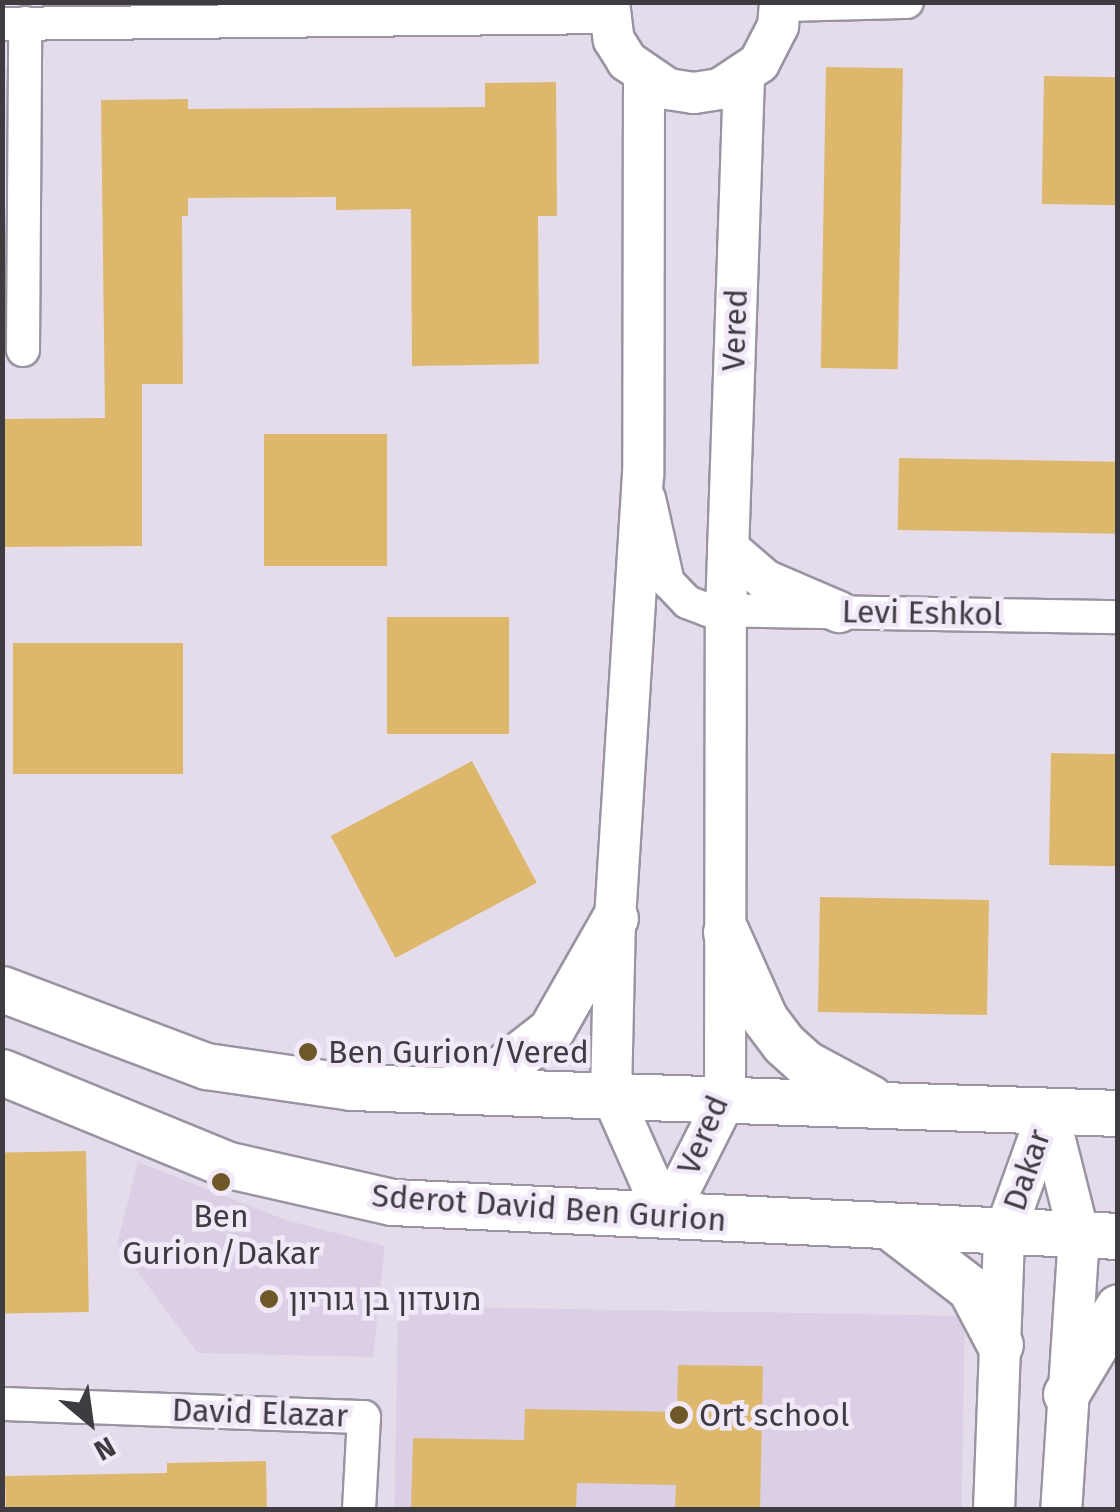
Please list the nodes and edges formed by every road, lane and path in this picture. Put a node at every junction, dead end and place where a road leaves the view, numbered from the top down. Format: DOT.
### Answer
graph roads {
  1 [pos="907,2"];
  2 [pos="780,4"];
  3 [pos="608,10"];
  4 [pos="14,23"];
  5 [pos="744,77"];
  6 [pos="644,78"];
  7 [pos="23,350"];
  8 [pos="643,474"];
  9 [pos="728,548"];
  10 [pos="839,612"];
  11 [pos="726,613"];
  12 [pos="1118,617"];
  13 [pos="615,918"];
  14 [pos="726,932"];
  15 [pos="2,989"];
  16 [pos="2,1072"];
  17 [pos="432,1092"];
  18 [pos="611,1093"];
  19 [pos="725,1100"];
  20 [pos="880,1104"];
  21 [pos="1048,1112"];
  22 [pos="1118,1113"];
  23 [pos="666,1218"];
  24 [pos="891,1228"];
  25 [pos="1004,1235"];
  26 [pos="1098,1235"];
  27 [pos="1118,1307"];
  28 [pos="1000,1344"];
  29 [pos="1066,1394"];
  30 [pos="2,1404"];
  31 [pos="359,1510"];
  32 [pos="994,1510"];
  33 [pos="1061,1510"];
  1 -- 2 [label="street"];
  2 -- 5 [label="street"];
  3 -- 4 [label="street"];
  3 -- 6 [label="street"];
  4 -- 7 [label="street"];
  5 -- 6 [label="street"];
  5 -- 9 [label="street, Vered"];
  6 -- 8 [label="street, Vered"];
  8 -- 11 [label="street"];
  8 -- 13 [label="street, Vered"];
  9 -- 10 [label="street"];
  9 -- 11 [label="street, Vered"];
  10 -- 11 [label="street, Levi Eshkol"];
  10 -- 12 [label="street, Levi Eshkol"];
  11 -- 14 [label="street, Vered"];
  13 -- 17 [label="main road"];
  13 -- 18 [label="street, Vered"];
  14 -- 19 [label="street, Vered"];
  14 -- 20 [label="main road"];
  15 -- 17 [label="main road"];
  16 -- 23 [label="main road, Sderot David Ben Gurion"];
  17 -- 18 [label="main road"];
  18 -- 19 [label="main road"];
  18 -- 23 [label="street, Vered"];
  19 -- 20 [label="main road"];
  19 -- 23 [label="street, Vered"];
  20 -- 21 [label="main road"];
  21 -- 22 [label="main road"];
  21 -- 25 [label="street, Dakar"];
  21 -- 26 [label="street, Dakar"];
  23 -- 24 [label="main road, Sderot David Ben Gurion"];
  24 -- 25 [label="main road, Sderot David Ben Gurion"];
  24 -- 28 [label="main road"];
  25 -- 26 [label="main road, Sderot David Ben Gurion"];
  25 -- 28 [label="street, Dakar"];
  26 -- 29 [label="street, Dakar"];
  27 -- 29 [label="main road"];
  28 -- 32 [label="street, Dakar"];
  29 -- 33 [label="street, Dakar"];
  30 -- 31 [label="street, David Elazar"];
}
